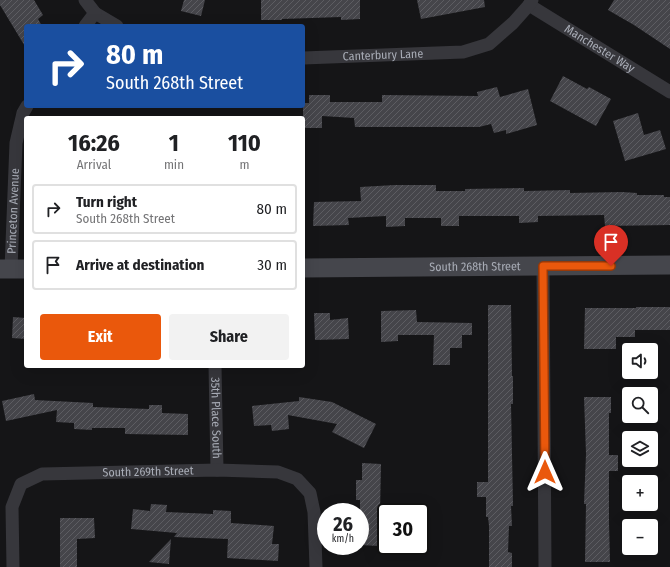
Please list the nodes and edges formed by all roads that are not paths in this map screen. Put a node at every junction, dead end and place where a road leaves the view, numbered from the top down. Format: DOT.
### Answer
graph roads {
  1 [pos="85,0"];
  2 [pos="530,3"];
  3 [pos="95,13"];
  4 [pos="87,24"];
  5 [pos="114,24"];
  6 [pos="305,58"];
  7 [pos="670,92"];
  8 [pos="26,108"];
  9 [pos="543,266"];
  10 [pos="670,266"];
  11 [pos="305,268"];
  12 [pos="12,269"];
  13 [pos="214,368"];
  14 [pos="217,470"];
  15 [pos="13,567"];
  16 [pos="316,567"];
  17 [pos="545,567"];
  1 -- 3 [label="street"];
  2 -- 6 [label="street, Canterbury Lane"];
  2 -- 7 [label="street, Manchester Way"];
  3 -- 4 [label="street"];
  3 -- 5 [label="street"];
  8 -- 12 [label="street, Princeton Avenue"];
  9 -- 10 [label="street, South 268th Street"];
  9 -- 11 [label="street, South 268th Street"];
  9 -- 17 [label="street"];
  13 -- 14 [label="street, 35th Place South"];
  14 -- 15 [label="street, South 269th Street"];
  14 -- 16 [label="street, South 269th Street"];
}
